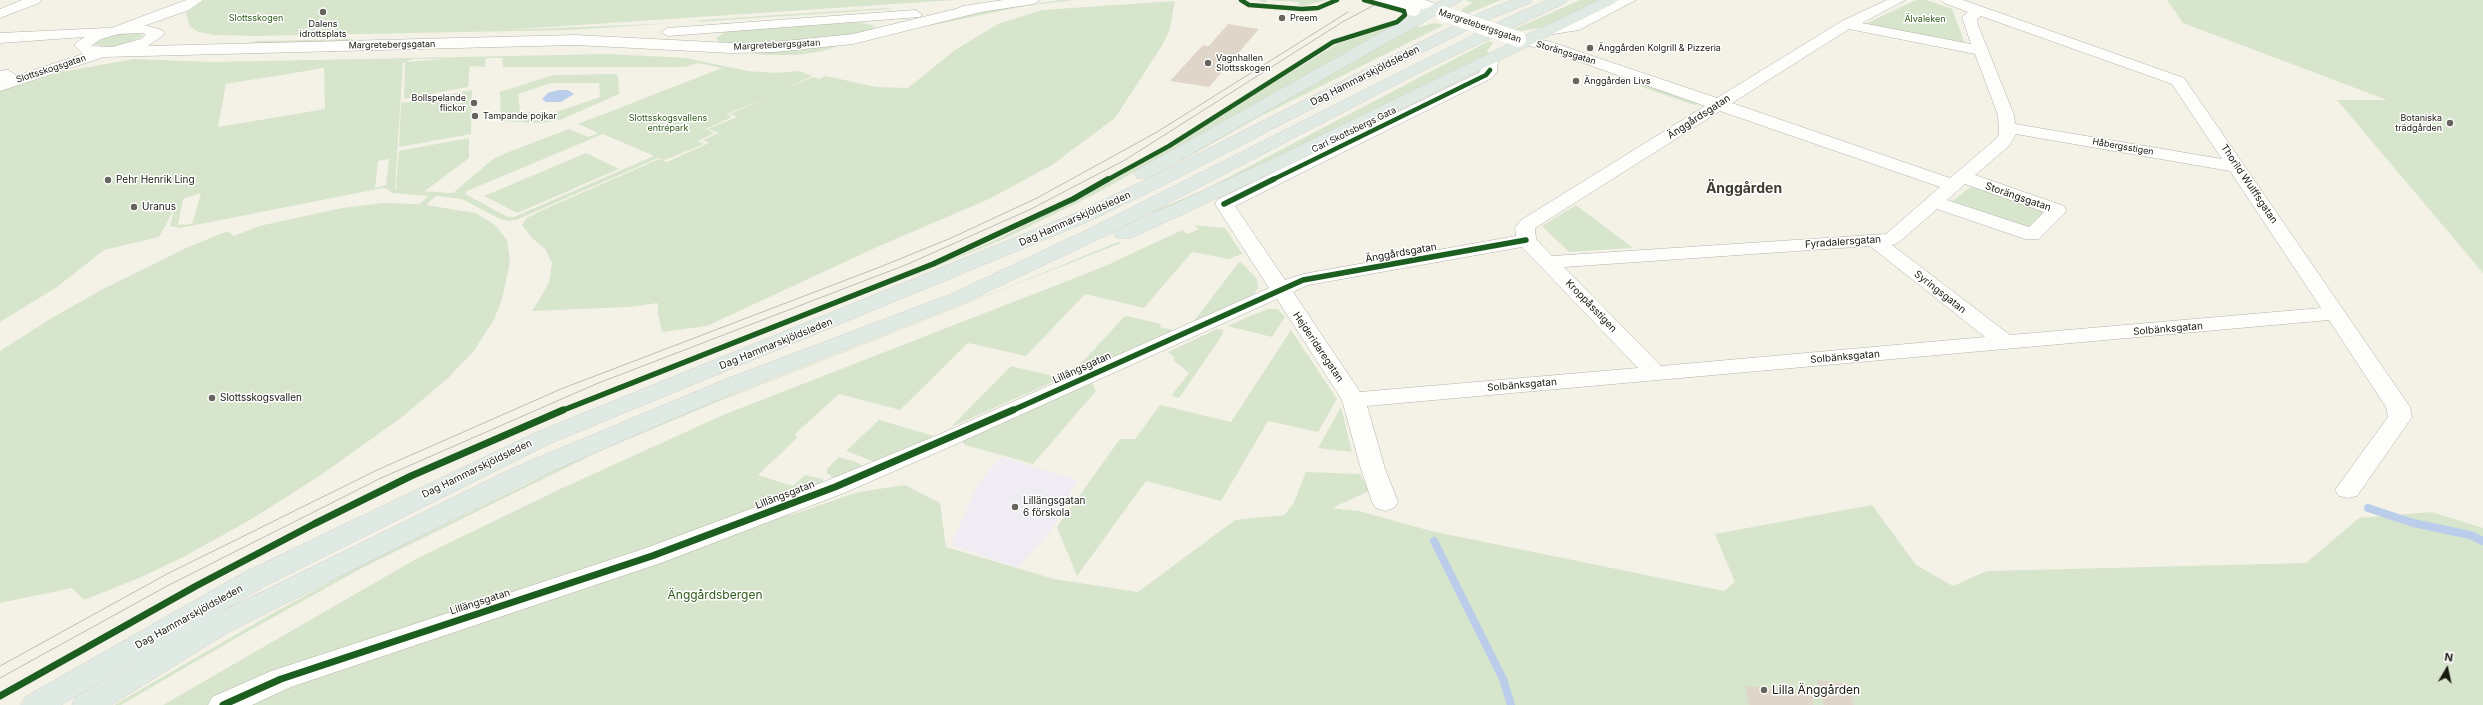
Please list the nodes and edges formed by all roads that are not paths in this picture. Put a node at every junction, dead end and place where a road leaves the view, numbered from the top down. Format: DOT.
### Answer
graph roads {
  1 [pos="34,0"];
  2 [pos="1033,0"];
  3 [pos="1383,0"];
  4 [pos="1451,0"];
  5 [pos="1455,0"];
  6 [pos="1525,0"];
  7 [pos="1560,0"];
  8 [pos="1610,0"];
  9 [pos="1629,0"];
  10 [pos="1898,0"];
  11 [pos="1949,0"];
  12 [pos="190,4"];
  13 [pos="1425,6"];
  14 [pos="976,9"];
  15 [pos="1980,11"];
  16 [pos="0,14"];
  17 [pos="1847,24"];
  18 [pos="113,31"];
  19 [pos="1547,31"];
  20 [pos="156,32"];
  21 [pos="18,37"];
  22 [pos="0,38"];
  23 [pos="575,40"];
  24 [pos="1522,41"];
  25 [pos="83,44"];
  26 [pos="210,49"];
  27 [pos="109,51"];
  28 [pos="1981,51"];
  29 [pos="1490,60"];
  30 [pos="1631,74"];
  31 [pos="2,79"];
  32 [pos="1616,82"];
  33 [pos="1712,108"];
  34 [pos="2010,128"];
  35 [pos="2237,167"];
  36 [pos="1949,189"];
  37 [pos="1224,204"];
  38 [pos="1526,240"];
  39 [pos="1874,240"];
  40 [pos="1013,246"];
  41 [pos="1550,262"];
  42 [pos="1280,290"];
  43 [pos="961,297"];
  44 [pos="2336,313"];
  45 [pos="2006,343"];
  46 [pos="1655,373"];
  47 [pos="1354,400"];
  48 [pos="2348,490"];
  49 [pos="1385,502"];
  50 [pos="36,705"];
  51 [pos="87,705"];
  52 [pos="223,705"];
  1 -- 16 [label="street"];
  2 -- 14 [label="street, Margretebergsgatan"];
  3 -- 13 [label="street, Margretebergsgatan, bridge"];
  4 -- 13 [label="street"];
  5 -- 13 [label="main road"];
  6 -- 40 [label="main road, Dag Hammarskjöldsleden"];
  7 -- 43 [label="main road, Dag Hammarskjöldsleden"];
  8 -- 19 [label="main road"];
  9 -- 19 [label="street"];
  10 -- 17 [label="street, Änggårdsgatan"];
  11 -- 15 [label="street, Thorild Wulffsgatan"];
  12 -- 18 [label="street"];
  12 -- 20 [label="street"];
  13 -- 24 [label="street, Margretebergsgatan, bridge"];
  13 -- 40 [label="main road"];
  14 -- 23 [label="street, Margretebergsgatan"];
  14 -- 23 [label="street, Margretebergsgatan"];
  15 -- 28 [label="street"];
  15 -- 35 [label="street, Thorild Wulffsgatan"];
  17 -- 28 [label="street"];
  17 -- 33 [label="street, Änggårdsgatan"];
  18 -- 20 [label="street, Margretebergsgatan"];
  18 -- 21 [label="street, Margretebergsgatan"];
  18 -- 25 [label="street, Margretebergsgatan"];
  19 -- 24 [label="main road"];
  20 -- 26 [label="street, Margretebergsgatan"];
  20 -- 27 [label="street"];
  21 -- 22 [label="street, Margretebergsgatan"];
  21 -- 25 [label="street, Margretebergsgatan"];
  23 -- 26 [label="street, Margretebergsgatan"];
  24 -- 29 [label="main road"];
  24 -- 30 [label="street, Storängsgatan"];
  24 -- 32 [label="street, Storängsgatan"];
  25 -- 27 [label="street, Margretebergsgatan"];
  25 -- 31 [label="street, Slottsskogsgatan"];
  26 -- 27 [label="street, Margretebergsgatan"];
  27 -- 31 [label="street, Slottsskogsgatan"];
  28 -- 34 [label="street"];
  29 -- 37 [label="street, Carl Skottsbergs Gata"];
  29 -- 43 [label="main road"];
  30 -- 32 [label="street"];
  30 -- 33 [label="street, Storängsgatan"];
  32 -- 33 [label="street, Storängsgatan"];
  33 -- 36 [label="street, Storängsgatan"];
  33 -- 38 [label="street, Änggårdsgatan"];
  34 -- 35 [label="street, Håbergsstigen"];
  34 -- 36 [label="street, Fyradalersgatan"];
  35 -- 44 [label="street, Thorild Wulffsgatan"];
  36 -- 36 [label="street, Storängsgatan"];
  36 -- 39 [label="street, Fyradalersgatan"];
  37 -- 42 [label="street, Hejderidaregatan"];
  38 -- 41 [label="street, Kroppåsstigen"];
  38 -- 42 [label="street, Änggårdsgatan"];
  39 -- 41 [label="street, Fyradalersgatan"];
  39 -- 45 [label="street, Syringsgatan"];
  40 -- 50 [label="main road, Dag Hammarskjöldsleden"];
  41 -- 46 [label="street, Kroppåsstigen"];
  42 -- 47 [label="street, Hejderidaregatan"];
  42 -- 52 [label="street, Lillängsgatan"];
  43 -- 51 [label="main road, Dag Hammarskjöldsleden"];
  44 -- 45 [label="street, Solbänksgatan"];
  44 -- 48 [label="street, Thorild Wulffsgatan"];
  45 -- 46 [label="street, Solbänksgatan"];
  46 -- 47 [label="street, Solbänksgatan"];
  47 -- 49 [label="street, Hejderidaregatan"];
}
